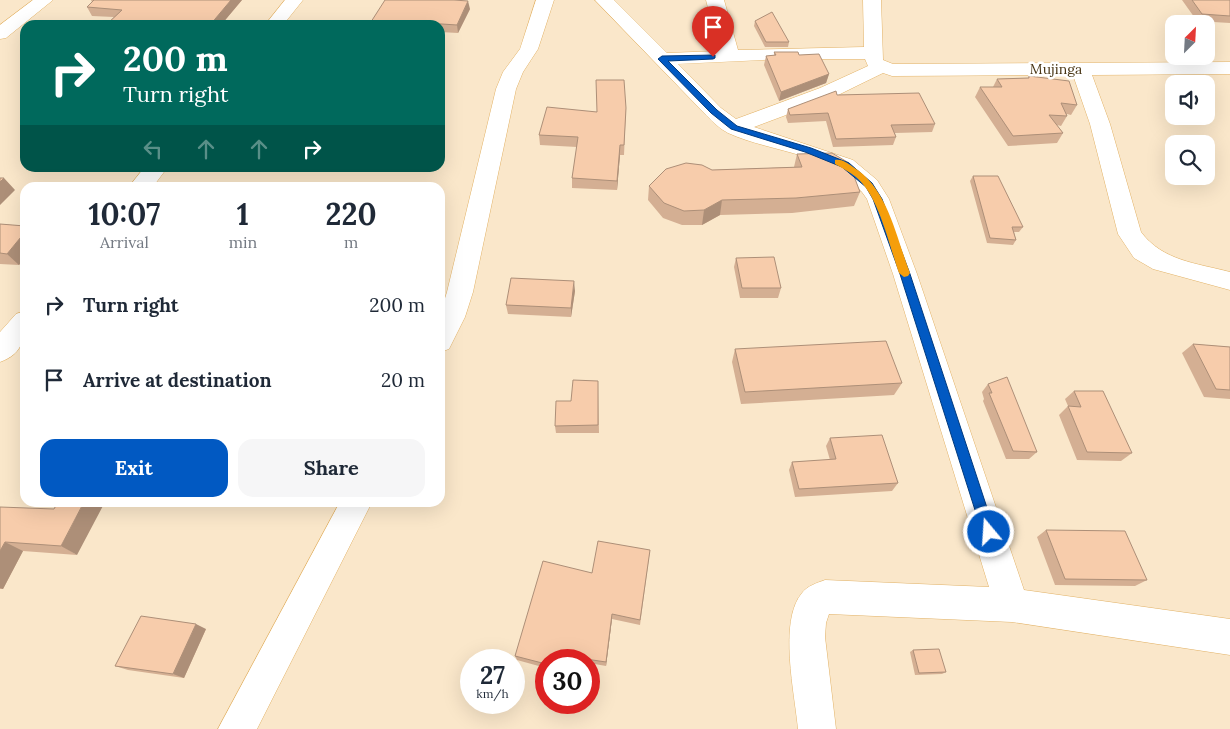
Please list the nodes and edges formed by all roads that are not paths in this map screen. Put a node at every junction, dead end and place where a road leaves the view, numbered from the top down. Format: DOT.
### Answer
graph roads {
  1 [pos="44,0"];
  2 [pos="294,0"];
  3 [pos="545,0"];
  4 [pos="604,0"];
  5 [pos="715,0"];
  6 [pos="872,0"];
  7 [pos="278,20"];
  8 [pos="0,34"];
  9 [pos="730,56"];
  10 [pos="662,59"];
  11 [pos="877,60"];
  12 [pos="1230,68"];
  13 [pos="1081,70"];
  14 [pos="734,128"];
  15 [pos="153,172"];
  16 [pos="144,182"];
  17 [pos="1230,281"];
  18 [pos="20,327"];
  19 [pos="445,331"];
  20 [pos="0,351"];
  21 [pos="354,507"];
  22 [pos="1012,605"];
  23 [pos="1230,637"];
  24 [pos="237,729"];
  25 [pos="817,729"];
  1 -- 8 [label="street"];
  2 -- 7 [label="street"];
  3 -- 19 [label="street"];
  4 -- 10 [label="street"];
  5 -- 9 [label="street"];
  6 -- 11 [label="street"];
  9 -- 10 [label="street, Mujinga"];
  9 -- 11 [label="street, Mujinga"];
  10 -- 14 [label="street"];
  11 -- 13 [label="street, Mujinga"];
  11 -- 14 [label="street"];
  12 -- 13 [label="street, Mujinga"];
  13 -- 17 [label="street"];
  14 -- 22 [label="street"];
  15 -- 16 [label="street"];
  18 -- 20 [label="street"];
  21 -- 24 [label="street"];
  22 -- 23 [label="street"];
  22 -- 25 [label="street"];
}
